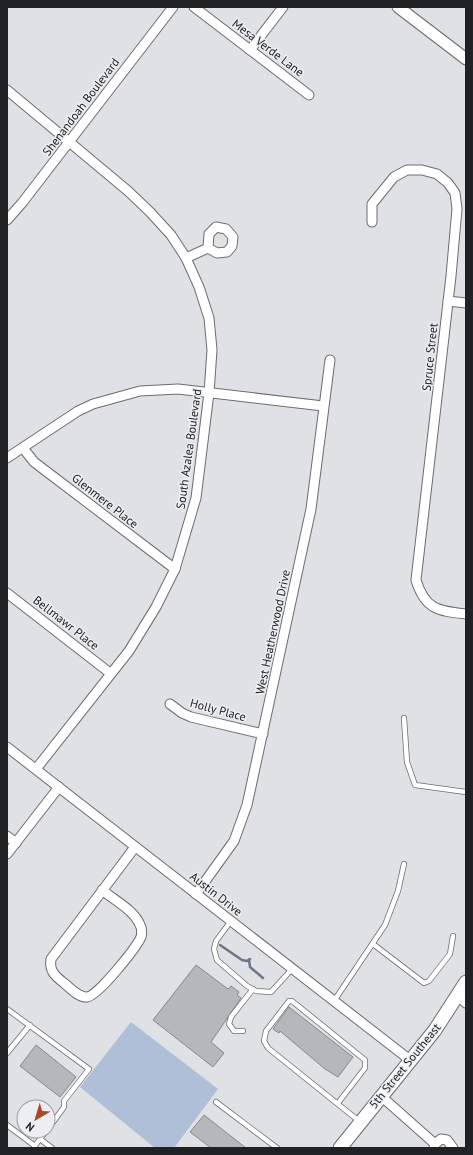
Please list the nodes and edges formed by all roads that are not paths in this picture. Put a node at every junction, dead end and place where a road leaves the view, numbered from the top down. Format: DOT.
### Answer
graph roads {
  1 [pos="173,7"];
  2 [pos="194,7"];
  3 [pos="283,7"];
  4 [pos="398,7"];
  5 [pos="250,50"];
  6 [pos="466,59"];
  7 [pos="7,90"];
  8 [pos="308,94"];
  9 [pos="69,143"];
  10 [pos="7,220"];
  11 [pos="372,222"];
  12 [pos="208,248"];
  13 [pos="186,258"];
  14 [pos="448,301"];
  15 [pos="466,303"];
  16 [pos="330,360"];
  17 [pos="209,393"];
  18 [pos="323,406"];
  19 [pos="23,448"];
  20 [pos="7,458"];
  21 [pos="175,569"];
  22 [pos="7,593"];
  23 [pos="466,614"];
  24 [pos="110,673"];
  25 [pos="170,704"];
  26 [pos="404,718"];
  27 [pos="263,734"];
  28 [pos="7,747"];
  29 [pos="36,769"];
  30 [pos="59,788"];
  31 [pos="466,792"];
  32 [pos="7,836"];
  33 [pos="16,843"];
  34 [pos="135,847"];
  35 [pos="7,854"];
  36 [pos="404,864"];
  37 [pos="102,890"];
  38 [pos="196,894"];
  39 [pos="231,921"];
  40 [pos="453,936"];
  41 [pos="373,944"];
  42 [pos="292,969"];
  43 [pos="466,982"];
  44 [pos="253,989"];
  45 [pos="462,999"];
  46 [pos="334,1001"];
  47 [pos="7,1009"];
  48 [pos="30,1025"];
  49 [pos="243,1031"];
  50 [pos="7,1053"];
  51 [pos="410,1060"];
  52 [pos="381,1096"];
  53 [pos="216,1102"];
  54 [pos="338,1104"];
  55 [pos="56,1118"];
  56 [pos="361,1122"];
  57 [pos="7,1125"];
  58 [pos="40,1139"];
  59 [pos="435,1146"];
  60 [pos="34,1147"];
  61 [pos="52,1148"];
  62 [pos="277,1148"];
  63 [pos="340,1148"];
  64 [pos="453,1148"];
  1 -- 9 [label="street, Shenandoah Boulevard"];
  2 -- 5 [label="street, Mesa Verde Lane"];
  3 -- 5 [label="street"];
  4 -- 6 [label="street"];
  5 -- 8 [label="street, Mesa Verde Lane"];
  7 -- 9 [label="street, South Azalea Boulevard"];
  9 -- 10 [label="street, Shenandoah Boulevard"];
  9 -- 13 [label="street, South Azalea Boulevard"];
  11 -- 14 [label="street, Spruce Street"];
  12 -- 13 [label="street"];
  13 -- 17 [label="street, South Azalea Boulevard"];
  14 -- 15 [label="street"];
  14 -- 23 [label="street, Spruce Street"];
  16 -- 18 [label="street, West Heatherwood Drive"];
  17 -- 18 [label="street"];
  17 -- 19 [label="street"];
  17 -- 21 [label="street, South Azalea Boulevard"];
  18 -- 27 [label="street, West Heatherwood Drive"];
  19 -- 20 [label="street"];
  19 -- 21 [label="street, Glenmere Place"];
  21 -- 24 [label="street, South Azalea Boulevard"];
  22 -- 24 [label="street, Bellmawr Place"];
  24 -- 29 [label="street, South Azalea Boulevard"];
  25 -- 27 [label="street, Holly Place"];
  26 -- 31 [label="lane"];
  27 -- 38 [label="street, West Heatherwood Drive"];
  28 -- 29 [label="street, Austin Drive"];
  29 -- 30 [label="street, Austin Drive"];
  30 -- 33 [label="street"];
  30 -- 34 [label="street, Austin Drive"];
  32 -- 33 [label="street"];
  33 -- 35 [label="street"];
  34 -- 37 [label="street"];
  34 -- 38 [label="street, Austin Drive"];
  36 -- 41 [label="lane"];
  37 -- 37 [label="street"];
  38 -- 39 [label="street, Austin Drive"];
  39 -- 42 [label="street, Austin Drive"];
  39 -- 44 [label="lane"];
  40 -- 41 [label="lane"];
  41 -- 46 [label="lane"];
  42 -- 44 [label="lane"];
  42 -- 46 [label="street, Austin Drive"];
  43 -- 45 [label="main road, 5th Street Southeast"];
  44 -- 49 [label="lane"];
  45 -- 51 [label="main road, 5th Street Southeast"];
  46 -- 51 [label="street, Austin Drive"];
  47 -- 48 [label="lane"];
  48 -- 50 [label="lane"];
  48 -- 55 [label="lane"];
  51 -- 52 [label="main road, 5th Street Southeast"];
  52 -- 56 [label="main road, 5th Street Southeast"];
  52 -- 59 [label="street"];
  53 -- 62 [label="lane"];
  54 -- 54 [label="lane"];
  54 -- 56 [label="lane"];
  56 -- 63 [label="main road, 5th Street Southeast"];
  57 -- 60 [label="lane"];
  58 -- 60 [label="lane"];
  58 -- 61 [label="lane"];
  59 -- 64 [label="street"];
}
